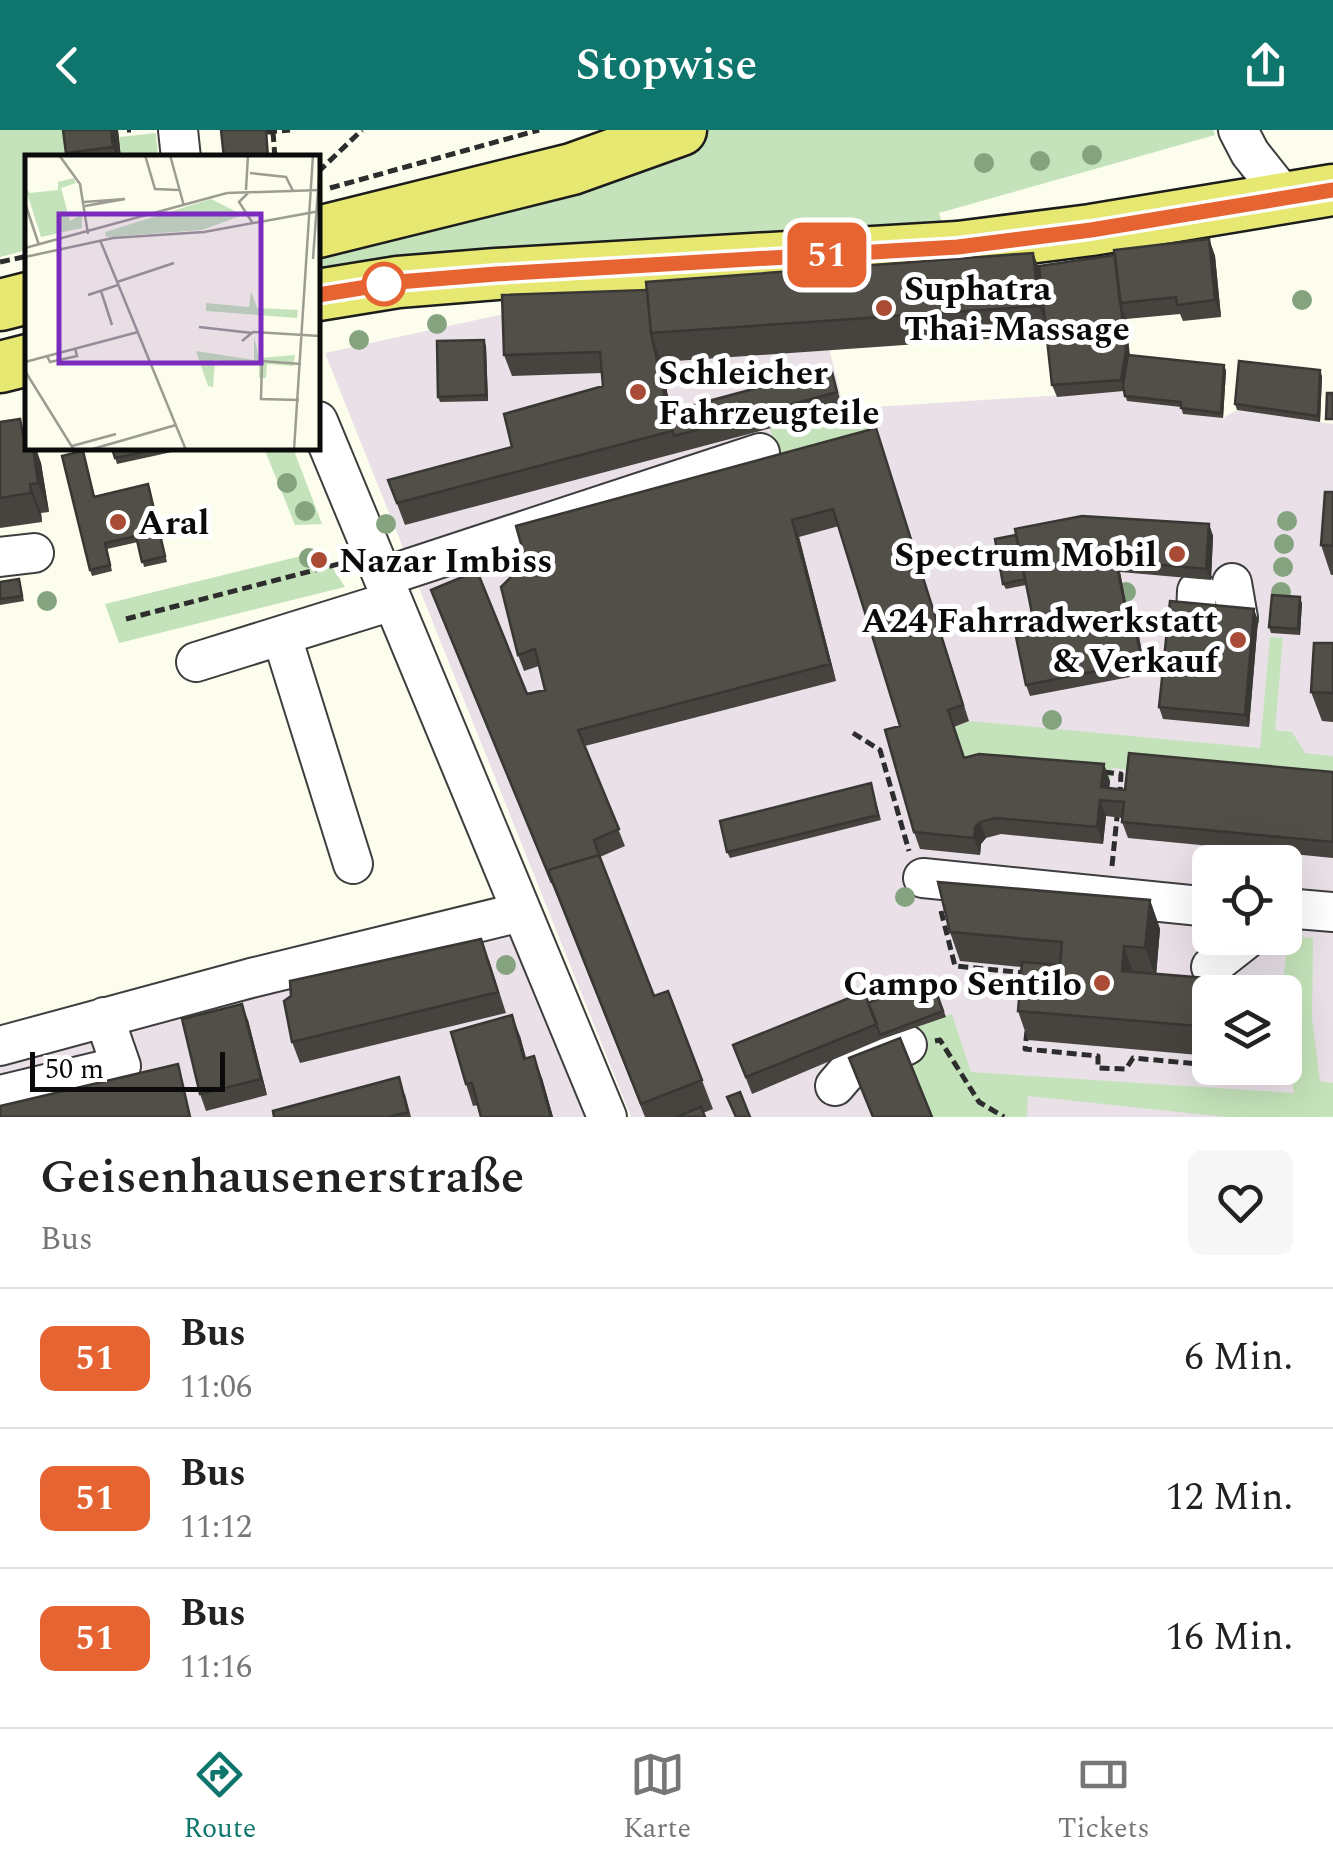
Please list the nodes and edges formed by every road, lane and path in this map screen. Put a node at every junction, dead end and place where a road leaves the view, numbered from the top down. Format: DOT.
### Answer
graph roads {
  1 [pos="178,130"];
  2 [pos="290,130"];
  3 [pos="362,130"];
  4 [pos="539,130"];
  5 [pos="681,130"];
  6 [pos="1238,130"];
  7 [pos="270,132"];
  8 [pos="181,155"];
  9 [pos="320,170"];
  10 [pos="1277,187"];
  11 [pos="1333,190"];
  12 [pos="320,193"];
  13 [pos="320,231"];
  14 [pos="25,257"];
  15 [pos="0,262"];
  16 [pos="320,295"];
  17 [pos="25,299"];
  18 [pos="0,305"];
  19 [pos="25,361"];
  20 [pos="0,367"];
  21 [pos="320,427"];
  22 [pos="760,454"];
  23 [pos="383,578"];
  24 [pos="126,619"];
  25 [pos="282,638"];
  26 [pos="196,662"];
  27 [pos="853,734"];
  28 [pos="1104,772"];
  29 [pos="1118,805"];
  30 [pos="1276,812"];
  31 [pos="1117,818"];
  32 [pos="1274,845"];
  33 [pos="352,864"];
  34 [pos="1112,866"];
  35 [pos="924,878"];
  36 [pos="1192,905"];
  37 [pos="521,912"];
  38 [pos="1226,955"];
  39 [pos="1210,967"];
  40 [pos="1031,974"];
  41 [pos="104,1018"];
  42 [pos="1027,1030"];
  43 [pos="907,1045"];
  44 [pos="0,1046"];
  45 [pos="1192,1063"];
  46 [pos="835,1086"];
  47 [pos="0,1095"];
  48 [pos="607,1117"];
  49 [pos="1004,1117"];
  1 -- 8 [label="street"];
  2 -- 7 [label="path"];
  3 -- 9 [label="path"];
  4 -- 12 [label="path"];
  5 -- 13 [label="main road"];
  6 -- 10 [label="street"];
  11 -- 16 [label="main road"];
  14 -- 15 [label="path"];
  17 -- 18 [label="main road"];
  19 -- 20 [label="main road"];
  21 -- 23 [label="street"];
  22 -- 23 [label="street"];
  23 -- 24 [label="path"];
  23 -- 25 [label="street"];
  23 -- 37 [label="street"];
  25 -- 26 [label="street"];
  25 -- 33 [label="street"];
  27 -- 35 [label="path"];
  28 -- 29 [label="path"];
  30 -- 32 [label="street"];
  31 -- 34 [label="path"];
  35 -- 36 [label="street"];
  35 -- 40 [label="path"];
  37 -- 41 [label="street"];
  37 -- 48 [label="street"];
  38 -- 39 [label="street"];
  41 -- 44 [label="street"];
  41 -- 47 [label="street"];
  42 -- 45 [label="path"];
  43 -- 46 [label="street"];
  43 -- 49 [label="path"];
}
